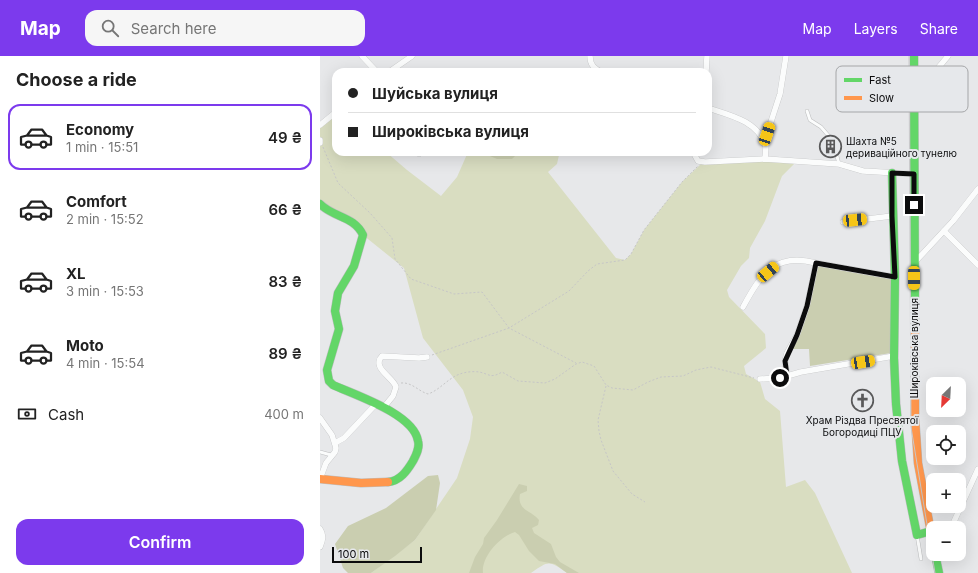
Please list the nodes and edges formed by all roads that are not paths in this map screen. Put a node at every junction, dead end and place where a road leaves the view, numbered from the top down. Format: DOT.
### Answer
graph roads {
  1 [pos="362,56"];
  2 [pos="590,56"];
  3 [pos="707,56"];
  4 [pos="786,56"];
  5 [pos="948,56"];
  6 [pos="410,57"];
  7 [pos="940,66"];
  8 [pos="374,68"];
  9 [pos="395,68"];
  10 [pos="594,68"];
  11 [pos="706,68"];
  12 [pos="712,109"];
  13 [pos="807,111"];
  14 [pos="914,112"];
  15 [pos="332,115"];
  16 [pos="320,125"];
  17 [pos="766,149"];
  18 [pos="695,156"];
  19 [pos="765,159"];
  20 [pos="839,164"];
  21 [pos="892,173"];
  22 [pos="914,174"];
  23 [pos="978,189"];
  24 [pos="320,204"];
  25 [pos="892,216"];
  26 [pos="843,222"];
  27 [pos="944,231"];
  28 [pos="914,262"];
  29 [pos="816,263"];
  30 [pos="978,265"];
  31 [pos="895,277"];
  32 [pos="743,307"];
  33 [pos="894,356"];
  34 [pos="427,357"];
  35 [pos="787,375"];
  36 [pos="760,379"];
  37 [pos="376,404"];
  38 [pos="384,407"];
  39 [pos="320,418"];
  40 [pos="335,443"];
  41 [pos="320,452"];
  42 [pos="331,456"];
  43 [pos="978,469"];
  44 [pos="320,479"];
  45 [pos="929,521"];
  46 [pos="954,521"];
  47 [pos="320,529"];
  48 [pos="926,532"];
  49 [pos="917,535"];
  50 [pos="320,547"];
  51 [pos="920,559"];
  52 [pos="936,561"];
  53 [pos="939,573"];
  1 -- 8 [label="street"];
  2 -- 10 [label="street"];
  3 -- 11 [label="street"];
  4 -- 17 [label="street"];
  5 -- 7 [label="street"];
  6 -- 9 [label="street"];
  12 -- 17 [label="street"];
  13 -- 20 [label="lane"];
  14 -- 22 [label="street, Широківська вулиця"];
  15 -- 16 [label="street"];
  17 -- 19 [label="street"];
  18 -- 19 [label="street"];
  19 -- 20 [label="street"];
  20 -- 21 [label="street"];
  21 -- 22 [label="street"];
  21 -- 25 [label="street"];
  22 -- 28 [label="street, Широківська вулиця"];
  23 -- 27 [label="street"];
  24 -- 37 [label="street"];
  25 -- 26 [label="street"];
  25 -- 31 [label="street"];
  27 -- 28 [label="street"];
  27 -- 30 [label="street"];
  28 -- 45 [label="street, Широківська вулиця"];
  29 -- 31 [label="street"];
  29 -- 32 [label="street"];
  29 -- 35 [label="street"];
  31 -- 33 [label="street"];
  33 -- 35 [label="street"];
  33 -- 49 [label="street"];
  34 -- 38 [label="street"];
  35 -- 36 [label="street"];
  37 -- 38 [label="street"];
  37 -- 40 [label="street"];
  38 -- 44 [label="street"];
  39 -- 40 [label="street"];
  40 -- 42 [label="street"];
  41 -- 42 [label="lane"];
  42 -- 44 [label="street"];
  43 -- 46 [label="street"];
  47 -- 50 [label="street"];
  48 -- 49 [label="street"];
  49 -- 51 [label="lane"];
  52 -- 53 [label="street"];
}
